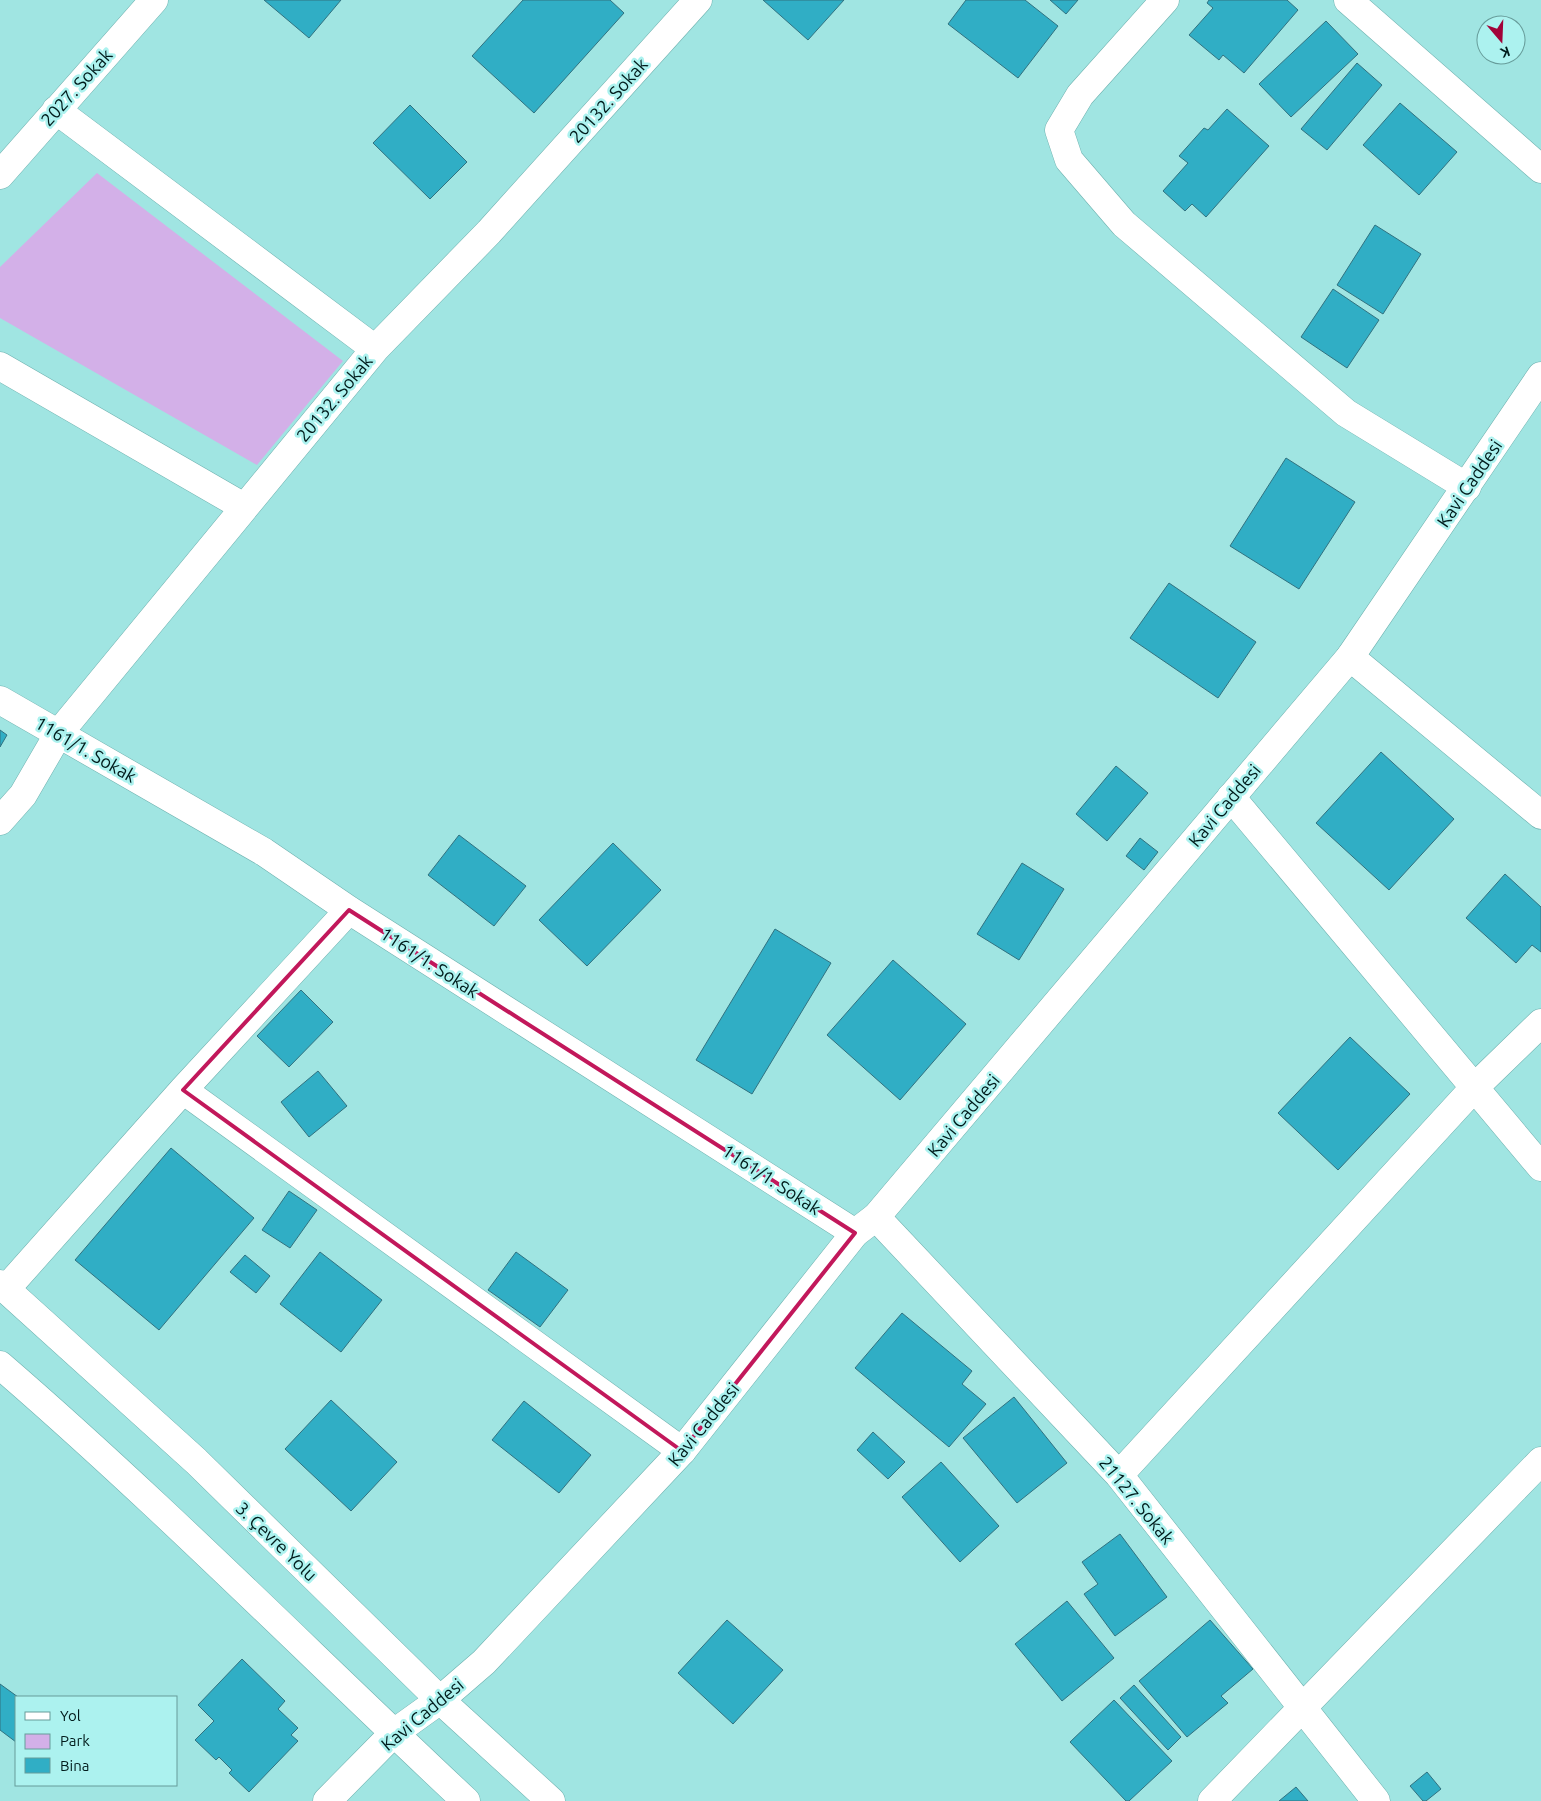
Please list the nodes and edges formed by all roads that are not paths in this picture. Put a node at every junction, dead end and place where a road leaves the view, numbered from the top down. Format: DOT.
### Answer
graph roads {
  1 [pos="154,0"];
  2 [pos="698,0"];
  3 [pos="1165,0"];
  4 [pos="1348,0"];
  5 [pos="56,110"];
  6 [pos="1541,169"];
  7 [pos="0,175"];
  8 [pos="375,349"];
  9 [pos="0,366"];
  10 [pos="1541,376"];
  11 [pos="1467,486"];
  12 [pos="244,507"];
  13 [pos="1350,657"];
  14 [pos="0,700"];
  15 [pos="59,733"];
  16 [pos="1231,797"];
  17 [pos="1541,815"];
  18 [pos="0,821"];
  19 [pos="349,910"];
  20 [pos="1541,1023"];
  21 [pos="1474,1088"];
  22 [pos="183,1090"];
  23 [pos="1541,1168"];
  24 [pos="866,1225"];
  25 [pos="3,1286"];
  26 [pos="0,1365"];
  27 [pos="682,1451"];
  28 [pos="1541,1461"];
  29 [pos="1119,1475"];
  30 [pos="440,1700"];
  31 [pos="1301,1708"];
  32 [pos="394,1734"];
  33 [pos="327,1801"];
  34 [pos="466,1801"];
  35 [pos="552,1801"];
  36 [pos="1212,1801"];
  37 [pos="1376,1801"];
  1 -- 5 [label="street, 2027. Sokak"];
  2 -- 8 [label="street, 20132. Sokak"];
  3 -- 11 [label="street"];
  4 -- 6 [label="street"];
  5 -- 7 [label="street, 2027. Sokak"];
  5 -- 8 [label="street"];
  8 -- 12 [label="street, 20132. Sokak"];
  9 -- 12 [label="street"];
  10 -- 11 [label="street, Kavi Caddesi"];
  11 -- 13 [label="street, Kavi Caddesi"];
  12 -- 15 [label="street, 20132. Sokak"];
  13 -- 16 [label="street, Kavi Caddesi"];
  13 -- 17 [label="street"];
  14 -- 15 [label="street, 1161/1. Sokak"];
  15 -- 18 [label="street, 20132. Sokak"];
  15 -- 19 [label="street, 1161/1. Sokak"];
  16 -- 21 [label="street"];
  16 -- 24 [label="street, Kavi Caddesi"];
  19 -- 22 [label="street"];
  19 -- 24 [label="street, 1161/1. Sokak"];
  20 -- 21 [label="street"];
  21 -- 23 [label="street"];
  21 -- 29 [label="street"];
  22 -- 25 [label="street"];
  22 -- 27 [label="street"];
  24 -- 27 [label="street, Kavi Caddesi"];
  24 -- 29 [label="street, 21127. Sokak"];
  25 -- 30 [label="street, 3. Çevre Yolu"];
  26 -- 32 [label="street"];
  27 -- 30 [label="street, Kavi Caddesi"];
  28 -- 31 [label="street"];
  29 -- 31 [label="street, 21127. Sokak"];
  30 -- 32 [label="street, Kavi Caddesi"];
  30 -- 35 [label="street, 3. Çevre Yolu"];
  31 -- 36 [label="street"];
  31 -- 37 [label="street, 21127. Sokak"];
  32 -- 33 [label="street, Kavi Caddesi"];
  32 -- 34 [label="street"];
}
